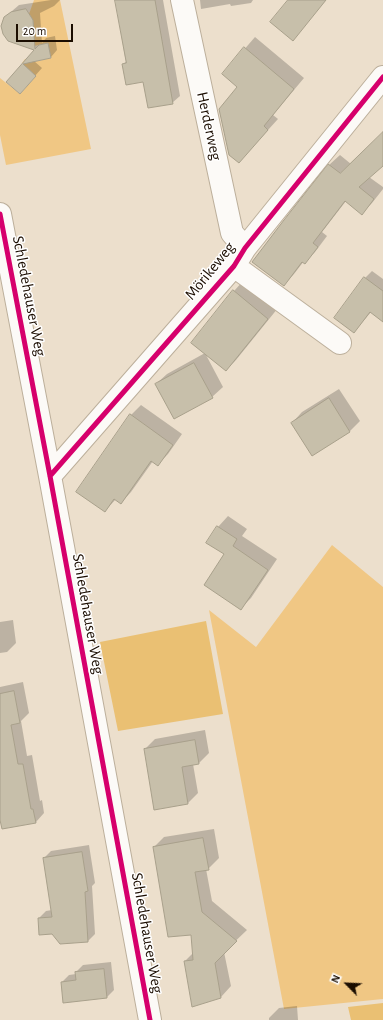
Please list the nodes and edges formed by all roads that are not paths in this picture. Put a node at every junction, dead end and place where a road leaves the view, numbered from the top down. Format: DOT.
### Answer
graph roads {
  1 [pos="182,0"];
  2 [pos="383,77"];
  3 [pos="0,214"];
  4 [pos="240,257"];
  5 [pos="340,343"];
  6 [pos="50,476"];
  7 [pos="150,1020"];
  1 -- 4 [label="street, Herderweg"];
  2 -- 4 [label="street, Mörikeweg"];
  3 -- 6 [label="street, Schledehauser Weg"];
  4 -- 5 [label="street, Herderweg"];
  4 -- 6 [label="street, Mörikeweg"];
  6 -- 7 [label="street, Schledehauser Weg"];
}
